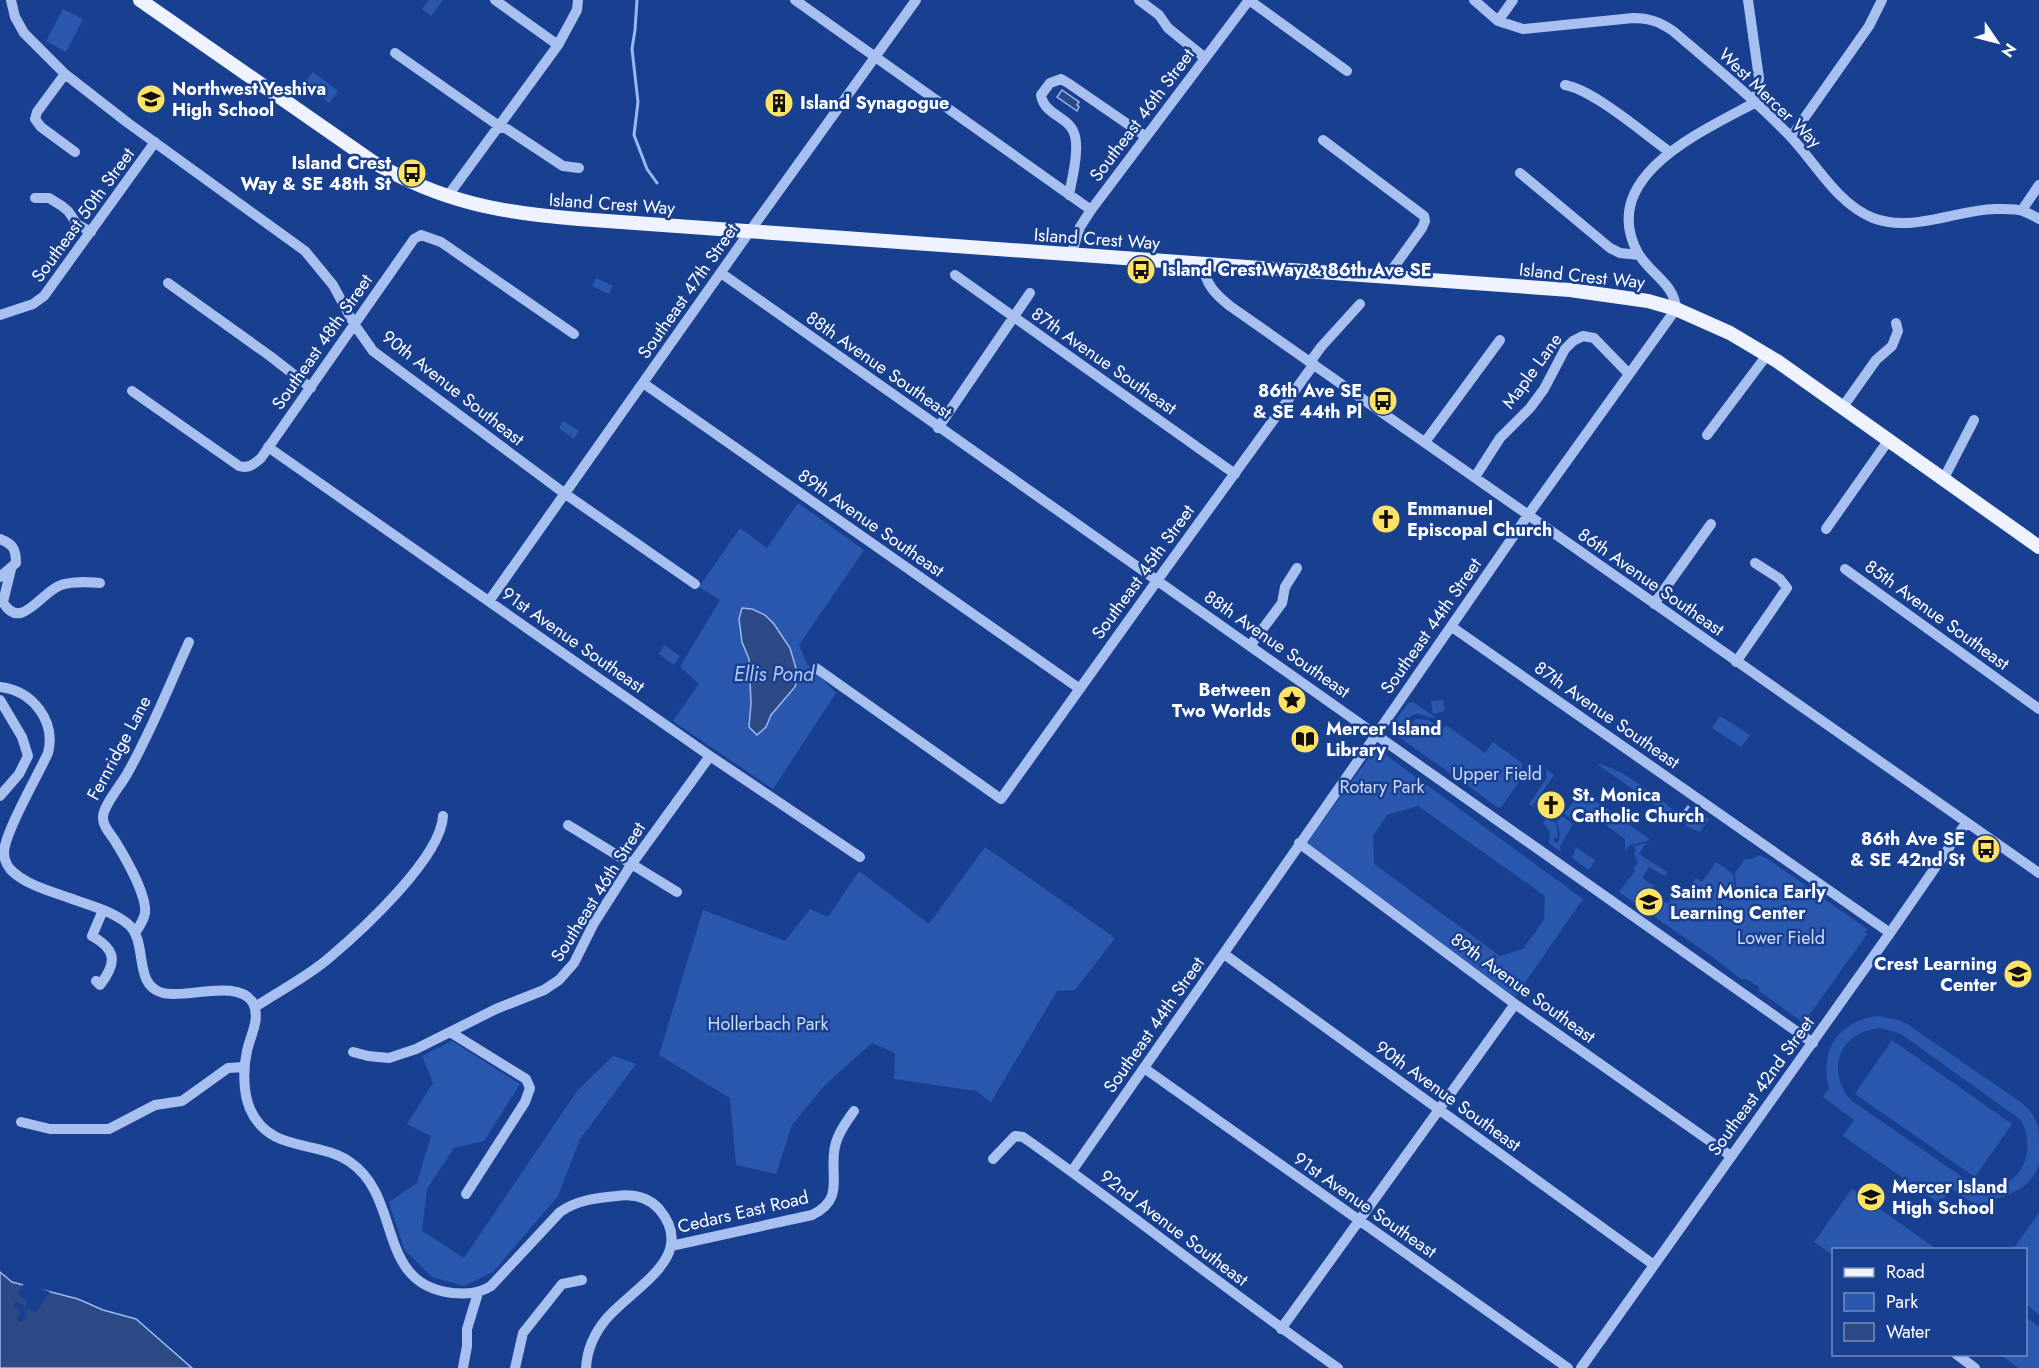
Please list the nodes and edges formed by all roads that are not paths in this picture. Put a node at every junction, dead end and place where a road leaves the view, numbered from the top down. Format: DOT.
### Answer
graph roads {
  1 [pos="12,0"];
  2 [pos="140,0"];
  3 [pos="495,0"];
  4 [pos="795,0"];
  5 [pos="916,0"];
  6 [pos="1139,0"];
  7 [pos="1249,0"];
  8 [pos="1474,0"];
  9 [pos="1513,0"];
  10 [pos="1749,0"];
  11 [pos="1882,0"];
  12 [pos="1152,4"];
  13 [pos="578,5"];
  14 [pos="1498,21"];
  15 [pos="558,45"];
  16 [pos="395,53"];
  17 [pos="875,58"];
  18 [pos="1205,58"];
  19 [pos="1347,71"];
  20 [pos="64,74"];
  21 [pos="1565,85"];
  22 [pos="1756,102"];
  23 [pos="500,126"];
  24 [pos="1145,136"];
  25 [pos="1791,136"];
  26 [pos="1323,140"];
  27 [pos="155,142"];
  28 [pos="75,152"];
  29 [pos="1670,152"];
  30 [pos="579,168"];
  31 [pos="1520,173"];
  32 [pos="2039,185"];
  33 [pos="1069,195"];
  34 [pos="447,197"];
  35 [pos="35,198"];
  36 [pos="1090,210"];
  37 [pos="2022,210"];
  38 [pos="2039,219"];
  39 [pos="750,231"];
  40 [pos="91,232"];
  41 [pos="1071,255"];
  42 [pos="1639,255"];
  43 [pos="1203,264"];
  44 [pos="721,273"];
  45 [pos="955,275"];
  46 [pos="1386,278"];
  47 [pos="168,283"];
  48 [pos="1030,293"];
  49 [pos="1360,304"];
  50 [pos="1676,309"];
  51 [pos="0,315"];
  52 [pos="1014,318"];
  53 [pos="1896,323"];
  54 [pos="354,324"];
  55 [pos="574,334"];
  56 [pos="1500,340"];
  57 [pos="1767,355"];
  58 [pos="1312,363"];
  59 [pos="1628,373"];
  60 [pos="643,383"];
  61 [pos="311,388"];
  62 [pos="132,390"];
  63 [pos="1842,408"];
  64 [pos="1974,420"];
  65 [pos="939,428"];
  66 [pos="1707,435"];
  67 [pos="1888,441"];
  68 [pos="1425,442"];
  69 [pos="268,447"];
  70 [pos="1235,474"];
  71 [pos="1475,477"];
  72 [pos="1943,480"];
  73 [pos="564,493"];
  74 [pos="1528,515"];
  75 [pos="1712,524"];
  76 [pos="1826,529"];
  77 [pos="0,539"];
  78 [pos="2039,547"];
  79 [pos="1755,563"];
  80 [pos="1297,568"];
  81 [pos="11,569"];
  82 [pos="1845,570"];
  83 [pos="0,577"];
  84 [pos="1157,581"];
  85 [pos="100,583"];
  86 [pos="695,584"];
  87 [pos="489,601"];
  88 [pos="1654,604"];
  89 [pos="1452,627"];
  90 [pos="189,642"];
  91 [pos="1250,646"];
  92 [pos="1736,662"];
  93 [pos="816,668"];
  94 [pos="0,687"];
  95 [pos="1080,689"];
  96 [pos="0,700"];
  97 [pos="2039,709"];
  98 [pos="1376,733"];
  99 [pos="710,756"];
  100 [pos="0,796"];
  101 [pos="443,816"];
  102 [pos="1966,823"];
  103 [pos="568,825"];
  104 [pos="1299,843"];
  105 [pos="860,857"];
  106 [pos="631,865"];
  107 [pos="2039,873"];
  108 [pos="677,892"];
  109 [pos="103,910"];
  110 [pos="135,933"];
  111 [pos="1890,933"];
  112 [pos="1224,954"];
  113 [pos="96,981"];
  114 [pos="1515,1004"];
  115 [pos="255,1007"];
  116 [pos="450,1032"];
  117 [pos="1813,1043"];
  118 [pos="353,1052"];
  119 [pos="244,1067"];
  120 [pos="1144,1068"];
  121 [pos="1439,1110"];
  122 [pos="854,1111"];
  123 [pos="21,1122"];
  124 [pos="1731,1156"];
  125 [pos="993,1160"];
  126 [pos="1072,1171"];
  127 [pos="466,1194"];
  128 [pos="1359,1221"];
  129 [pos="671,1246"];
  130 [pos="1654,1265"];
  131 [pos="582,1280"];
  132 [pos="478,1293"];
  133 [pos="1281,1329"];
  134 [pos="1959,1356"];
  135 [pos="463,1368"];
  136 [pos="515,1368"];
  137 [pos="586,1368"];
  138 [pos="1338,1368"];
  139 [pos="1568,1368"];
  140 [pos="1581,1368"];
  141 [pos="1975,1368"];
  1 -- 20 [label="street, 90th Avenue Southeast"];
  2 -- 34 [label="main road, Island Crest Way"];
  3 -- 15 [label="street"];
  4 -- 17 [label="street"];
  5 -- 17 [label="street, Southeast 47th Street"];
  6 -- 12 [label="street"];
  7 -- 18 [label="street, Southeast 46th Street"];
  7 -- 19 [label="street"];
  8 -- 14 [label="street, West Mercer Way"];
  9 -- 14 [label="street"];
  10 -- 22 [label="street"];
  11 -- 25 [label="street"];
  12 -- 18 [label="street"];
  13 -- 15 [label="street"];
  14 -- 22 [label="street, West Mercer Way"];
  15 -- 23 [label="street"];
  16 -- 23 [label="street"];
  17 -- 33 [label="street"];
  17 -- 39 [label="street, Southeast 47th Street"];
  18 -- 24 [label="street, Southeast 46th Street"];
  20 -- 27 [label="street, 90th Avenue Southeast"];
  20 -- 28 [label="street"];
  21 -- 29 [label="street"];
  22 -- 25 [label="street, West Mercer Way"];
  22 -- 29 [label="street"];
  23 -- 30 [label="street"];
  23 -- 34 [label="street"];
  24 -- 33 [label="street"];
  24 -- 36 [label="street, Southeast 46th Street"];
  25 -- 37 [label="street, West Mercer Way"];
  26 -- 46 [label="street"];
  27 -- 40 [label="street, Southeast 50th Street"];
  27 -- 54 [label="street, 90th Avenue Southeast"];
  29 -- 42 [label="street"];
  31 -- 42 [label="street"];
  32 -- 37 [label="street"];
  33 -- 36 [label="street"];
  34 -- 39 [label="main road, Island Crest Way"];
  35 -- 40 [label="street"];
  36 -- 41 [label="street, Southeast 46th Street"];
  37 -- 38 [label="street, West Mercer Way"];
  39 -- 41 [label="main road, Island Crest Way"];
  39 -- 44 [label="street, Southeast 47th Street"];
  40 -- 51 [label="street, Southeast 50th Street"];
  41 -- 43 [label="main road, Island Crest Way"];
  42 -- 50 [label="street"];
  43 -- 46 [label="main road, Island Crest Way"];
  43 -- 58 [label="street, 86th Avenue Southeast"];
  44 -- 60 [label="street, Southeast 47th Street"];
  44 -- 65 [label="street, 88th Avenue Southeast"];
  45 -- 52 [label="street, 87th Avenue Southeast"];
  46 -- 50 [label="main road, Island Crest Way"];
  47 -- 61 [label="street"];
  48 -- 52 [label="street"];
  49 -- 58 [label="street, Southeast 45th Street"];
  50 -- 57 [label="main road, Island Crest Way"];
  50 -- 59 [label="street, Southeast 44th Street"];
  52 -- 65 [label="street"];
  52 -- 70 [label="street, 87th Avenue Southeast"];
  53 -- 63 [label="street"];
  54 -- 55 [label="street, Southeast 48th Street"];
  54 -- 61 [label="street, Southeast 48th Street"];
  54 -- 73 [label="street, 90th Avenue Southeast"];
  56 -- 68 [label="street"];
  57 -- 63 [label="main road, Island Crest Way"];
  57 -- 66 [label="street"];
  58 -- 68 [label="street, 86th Avenue Southeast"];
  58 -- 70 [label="street, Southeast 45th Street"];
  59 -- 71 [label="street, Maple Lane"];
  59 -- 74 [label="street, Southeast 44th Street"];
  60 -- 73 [label="street, Southeast 47th Street"];
  60 -- 95 [label="street, 89th Avenue Southeast"];
  61 -- 69 [label="street, Southeast 48th Street"];
  62 -- 69 [label="street, Southeast 48th Street"];
  63 -- 67 [label="main road, Island Crest Way"];
  64 -- 72 [label="street"];
  65 -- 84 [label="street, 88th Avenue Southeast"];
  67 -- 72 [label="main road, Island Crest Way"];
  67 -- 76 [label="street"];
  68 -- 71 [label="street, 86th Avenue Southeast"];
  69 -- 87 [label="street, 91st Avenue Southeast"];
  70 -- 84 [label="street, Southeast 45th Street"];
  71 -- 74 [label="street, 86th Avenue Southeast"];
  72 -- 78 [label="main road, Island Crest Way"];
  73 -- 86 [label="street, 90th Avenue Southeast"];
  73 -- 87 [label="street, Southeast 47th Street"];
  74 -- 88 [label="street, 86th Avenue Southeast"];
  74 -- 89 [label="street, Southeast 44th Street"];
  75 -- 88 [label="street"];
  77 -- 81 [label="street"];
  79 -- 92 [label="street"];
  80 -- 91 [label="street"];
  81 -- 83 [label="street"];
  81 -- 85 [label="street"];
  82 -- 97 [label="street, 85th Avenue Southeast"];
  84 -- 91 [label="street, 88th Avenue Southeast"];
  84 -- 95 [label="street, Southeast 45th Street"];
  87 -- 99 [label="street, 91st Avenue Southeast"];
  88 -- 92 [label="street, 86th Avenue Southeast"];
  89 -- 98 [label="street, Southeast 44th Street"];
  89 -- 111 [label="street, 87th Avenue Southeast"];
  90 -- 110 [label="street, Fernridge Lane"];
  91 -- 98 [label="street, 88th Avenue Southeast"];
  92 -- 102 [label="street, 86th Avenue Southeast"];
  93 -- 95 [label="street, Southeast 45th Street"];
  94 -- 109 [label="street"];
  96 -- 100 [label="street"];
  98 -- 104 [label="street, Southeast 44th Street"];
  98 -- 117 [label="street, 88th Avenue Southeast"];
  99 -- 105 [label="street, 91st Avenue Southeast"];
  99 -- 106 [label="street, Southeast 46th Street"];
  101 -- 115 [label="street"];
  102 -- 107 [label="street, 86th Avenue Southeast"];
  102 -- 111 [label="street, Southeast 42nd Street"];
  103 -- 106 [label="street"];
  104 -- 112 [label="street, Southeast 44th Street"];
  104 -- 114 [label="street, 89th Avenue Southeast"];
  106 -- 108 [label="street"];
  106 -- 116 [label="street, Southeast 46th Street"];
  109 -- 110 [label="street"];
  109 -- 113 [label="street"];
  110 -- 115 [label="street"];
  111 -- 117 [label="street, Southeast 42nd Street"];
  112 -- 120 [label="street, Southeast 44th Street"];
  112 -- 121 [label="street, 90th Avenue Southeast"];
  114 -- 121 [label="street"];
  114 -- 124 [label="street, 89th Avenue Southeast"];
  115 -- 119 [label="street"];
  116 -- 118 [label="street, Southeast 46th Street"];
  116 -- 127 [label="street"];
  117 -- 124 [label="street, Southeast 42nd Street"];
  119 -- 123 [label="street"];
  119 -- 132 [label="street"];
  120 -- 126 [label="street, Southeast 44th Street"];
  120 -- 128 [label="street, 91st Avenue Southeast"];
  121 -- 128 [label="street"];
  121 -- 130 [label="street, 90th Avenue Southeast"];
  122 -- 129 [label="street, Cedars East Road"];
  124 -- 130 [label="street, Southeast 42nd Street"];
  125 -- 126 [label="street, 92nd Avenue Southeast"];
  126 -- 133 [label="street, 92nd Avenue Southeast"];
  128 -- 133 [label="street"];
  128 -- 139 [label="street, 91st Avenue Southeast"];
  129 -- 132 [label="street"];
  129 -- 137 [label="street"];
  130 -- 140 [label="street, Southeast 42nd Street"];
  131 -- 136 [label="street"];
  132 -- 135 [label="street"];
  133 -- 138 [label="street, 92nd Avenue Southeast"];
  134 -- 141 [label="street"];
}
